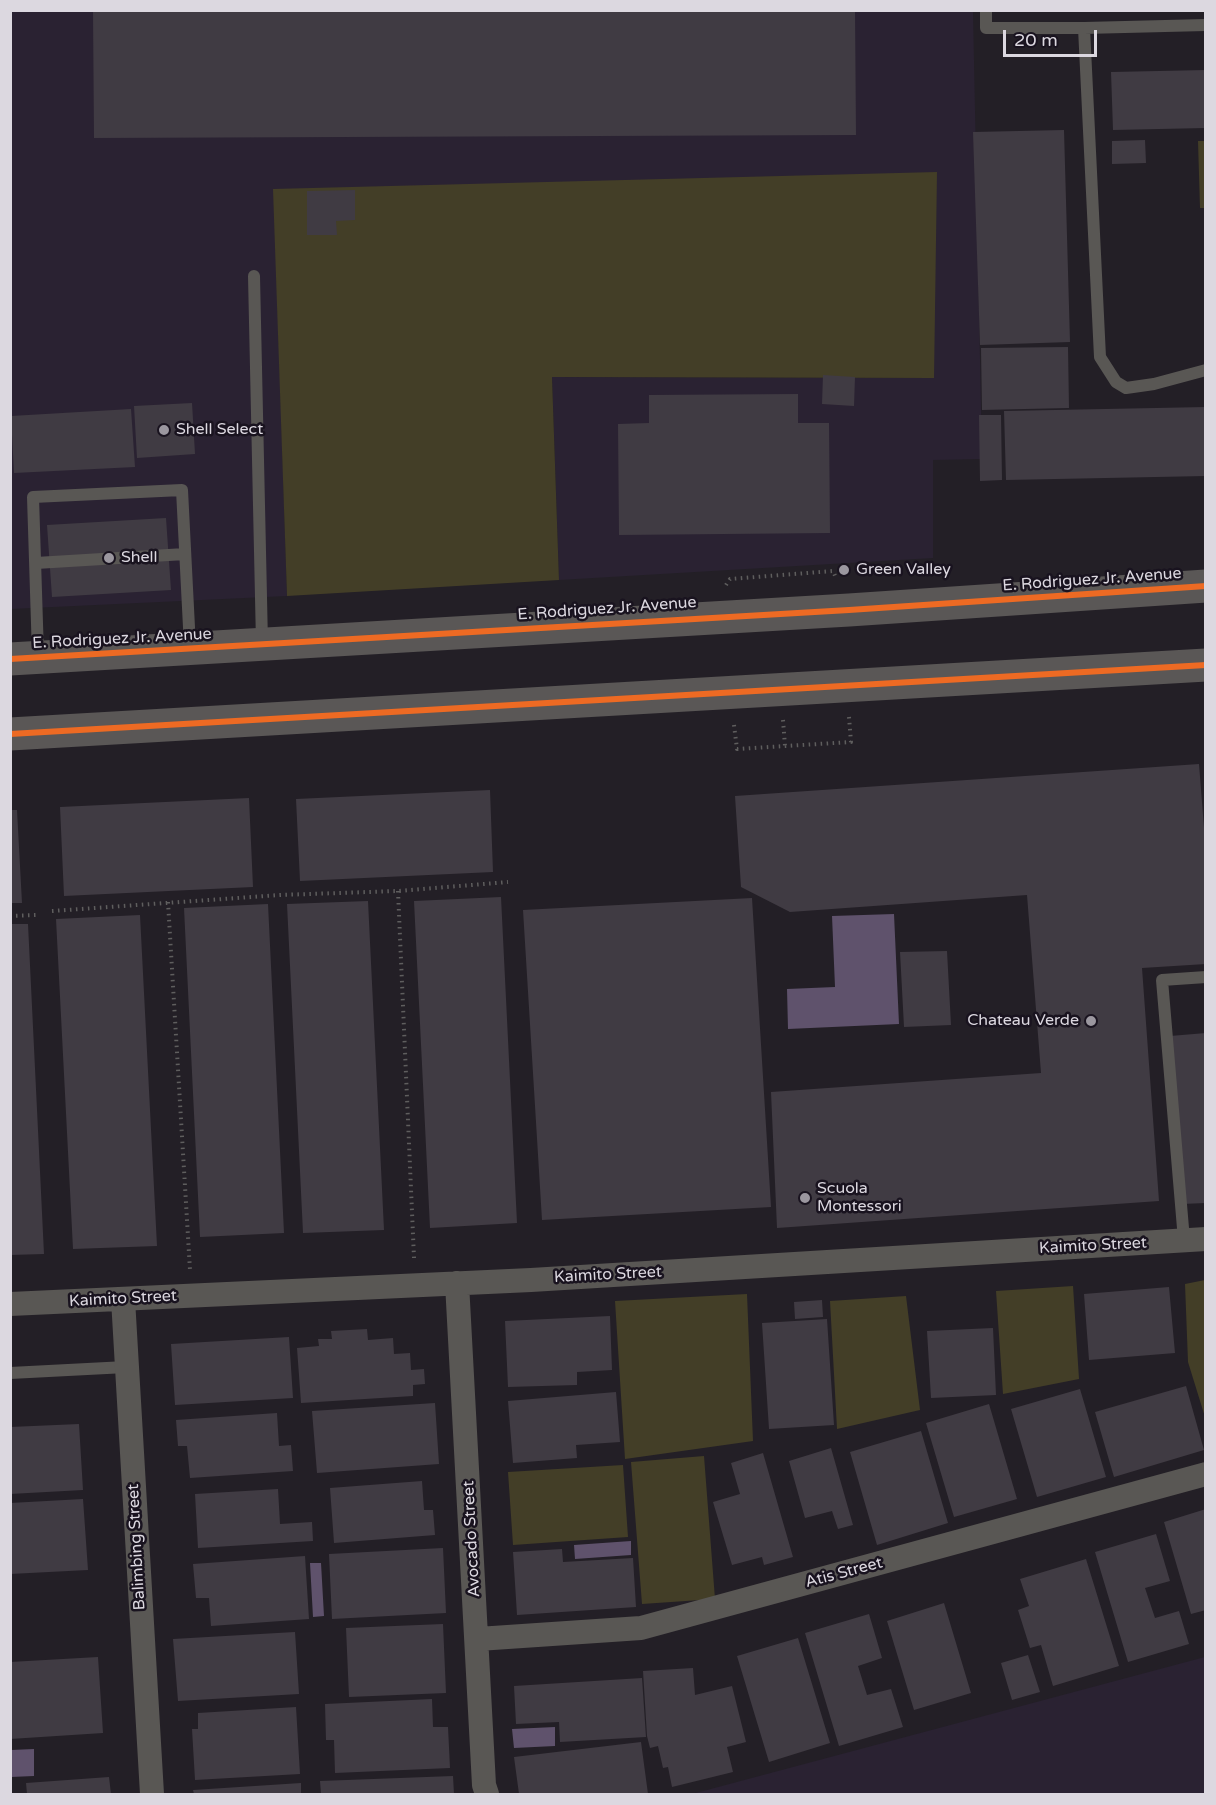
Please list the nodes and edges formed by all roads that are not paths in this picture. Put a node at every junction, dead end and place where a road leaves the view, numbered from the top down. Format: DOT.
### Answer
graph roads {
  1 [pos="986,10"];
  2 [pos="1206,25"];
  3 [pos="1084,28"];
  4 [pos="254,276"];
  5 [pos="1206,370"];
  6 [pos="185,554"];
  7 [pos="36,563"];
  8 [pos="1206,586"];
  9 [pos="262,644"];
  10 [pos="190,648"];
  11 [pos="24,658"];
  12 [pos="1206,665"];
  13 [pos="10,734"];
  14 [pos="1206,976"];
  15 [pos="1195,1240"];
  16 [pos="457,1283"];
  17 [pos="123,1299"];
  18 [pos="10,1304"];
  19 [pos="126,1367"];
  20 [pos="10,1373"];
  21 [pos="1206,1474"];
  22 [pos="478,1639"];
  23 [pos="152,1794"];
  24 [pos="487,1794"];
  1 -- 3 [label="lane"];
  2 -- 3 [label="lane"];
  3 -- 5 [label="lane"];
  4 -- 9 [label="lane"];
  6 -- 7 [label="lane"];
  6 -- 7 [label="lane"];
  6 -- 10 [label="lane"];
  7 -- 11 [label="lane"];
  8 -- 9 [label="main road, E. Rodriguez Jr. Avenue"];
  9 -- 10 [label="main road, E. Rodriguez Jr. Avenue"];
  10 -- 11 [label="main road, E. Rodriguez Jr. Avenue"];
  12 -- 13 [label="main road"];
  14 -- 15 [label="lane"];
  15 -- 16 [label="street, Kaimito Street"];
  16 -- 17 [label="street, Kaimito Street"];
  16 -- 22 [label="street, Avocado Street"];
  17 -- 18 [label="street, Kaimito Street"];
  17 -- 19 [label="street, Balimbing Street"];
  19 -- 20 [label="lane"];
  19 -- 23 [label="street, Balimbing Street"];
  21 -- 22 [label="street, Atis Street"];
  22 -- 24 [label="street, Avocado Street"];
}
